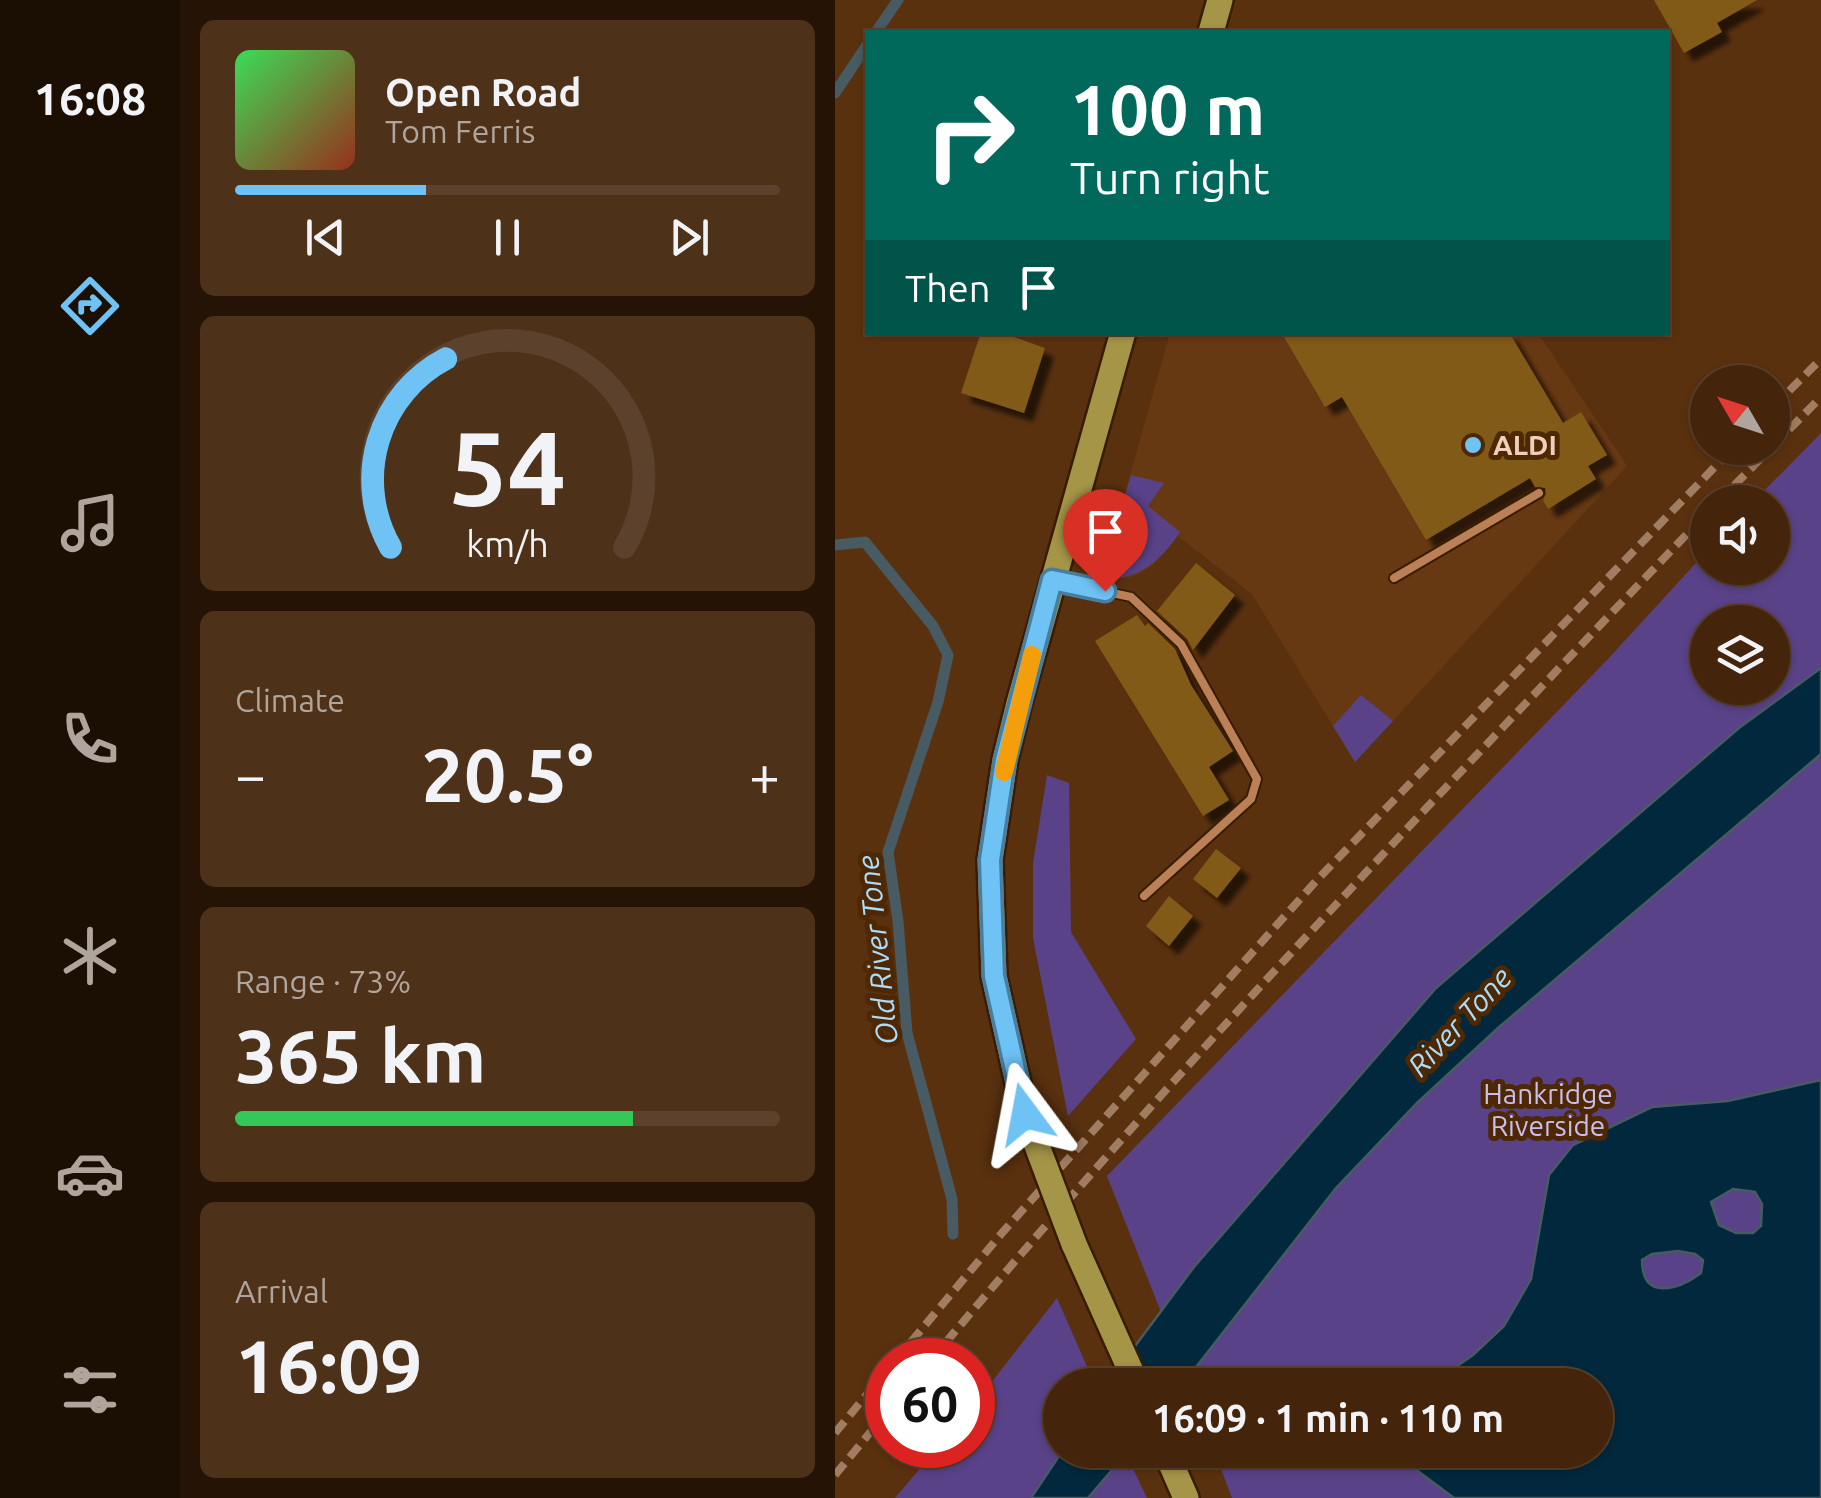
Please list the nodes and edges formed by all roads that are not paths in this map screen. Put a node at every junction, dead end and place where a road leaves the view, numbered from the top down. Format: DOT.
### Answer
graph roads {
  1 [pos="1220,0"];
  2 [pos="1212,30"];
  3 [pos="1122,335"];
  4 [pos="1539,493"];
  5 [pos="1394,578"];
  6 [pos="1052,580"];
  7 [pos="1144,896"];
  8 [pos="1129,1368"];
  9 [pos="1173,1468"];
  10 [pos="1186,1498"];
  1 -- 2 [label="main road"];
  3 -- 6 [label="main road"];
  4 -- 5 [label="lane"];
  6 -- 7 [label="lane"];
  6 -- 8 [label="main road, bridge"];
  9 -- 10 [label="main road"];
}
